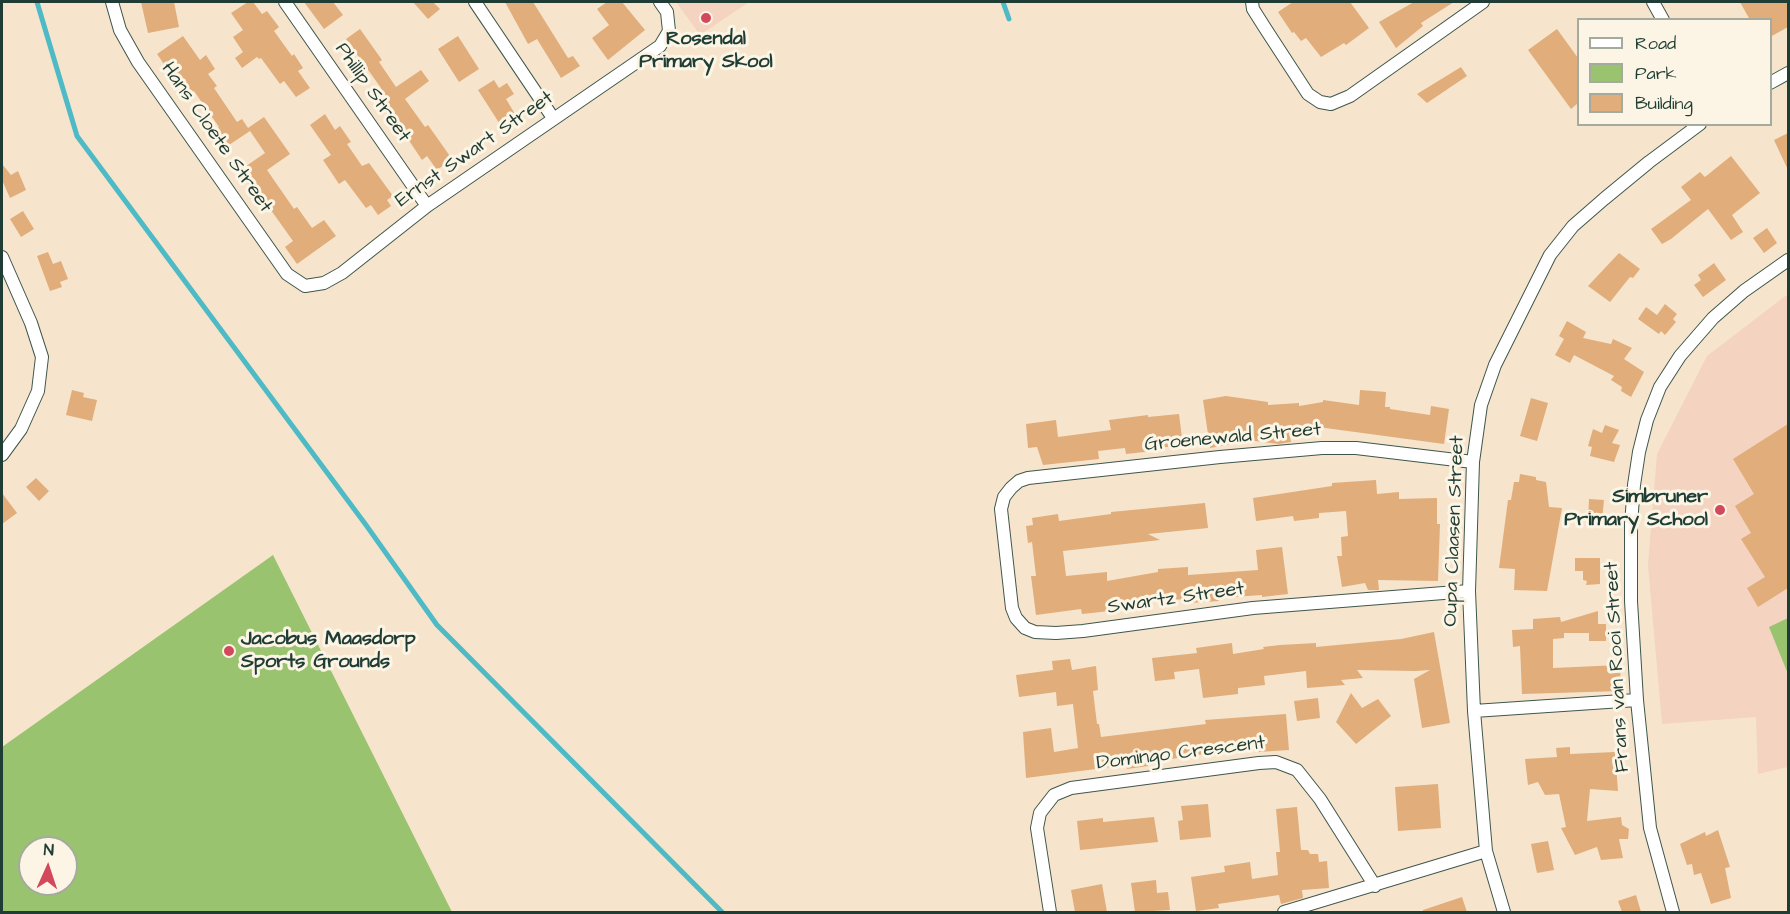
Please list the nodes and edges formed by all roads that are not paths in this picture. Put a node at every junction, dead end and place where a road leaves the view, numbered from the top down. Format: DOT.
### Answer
graph roads {
  1 [pos="112,2"];
  2 [pos="285,2"];
  3 [pos="475,2"];
  4 [pos="660,2"];
  5 [pos="1252,2"];
  6 [pos="1483,2"];
  7 [pos="1653,2"];
  8 [pos="1662,18"];
  9 [pos="1788,73"];
  10 [pos="1772,81"];
  11 [pos="553,118"];
  12 [pos="1697,126"];
  13 [pos="427,206"];
  14 [pos="2,257"];
  15 [pos="1788,260"];
  16 [pos="304,286"];
  17 [pos="2,455"];
  18 [pos="1473,462"];
  19 [pos="1004,497"];
  20 [pos="1469,591"];
  21 [pos="1637,700"];
  22 [pos="1474,711"];
  23 [pos="1486,851"];
  24 [pos="1375,886"];
  25 [pos="1050,912"];
  26 [pos="1284,912"];
  27 [pos="1504,912"];
  28 [pos="1673,912"];
  1 -- 16 [label="street, Hans Cloete Street"];
  2 -- 13 [label="street, Phillip Street"];
  3 -- 11 [label="street"];
  4 -- 11 [label="street, Ernst Swart Street"];
  5 -- 6 [label="street"];
  7 -- 8 [label="street"];
  9 -- 10 [label="street"];
  11 -- 13 [label="street, Ernst Swart Street"];
  12 -- 18 [label="street, Oupa Claasen Street"];
  13 -- 16 [label="street, Ernst Swart Street"];
  14 -- 17 [label="street"];
  15 -- 21 [label="street, Frans van Rooi Street"];
  18 -- 19 [label="street, Groenewald Street"];
  18 -- 20 [label="street, Oupa Claasen Street"];
  19 -- 20 [label="street, Swartz Street"];
  20 -- 22 [label="street, Oupa Claasen Street"];
  21 -- 22 [label="street"];
  21 -- 28 [label="street, Frans van Rooi Street"];
  22 -- 23 [label="street, Oupa Claasen Street"];
  23 -- 24 [label="street"];
  23 -- 27 [label="street, Oupa Claasen Street"];
  24 -- 25 [label="street, Domingo Crescent"];
  24 -- 26 [label="street"];
}
